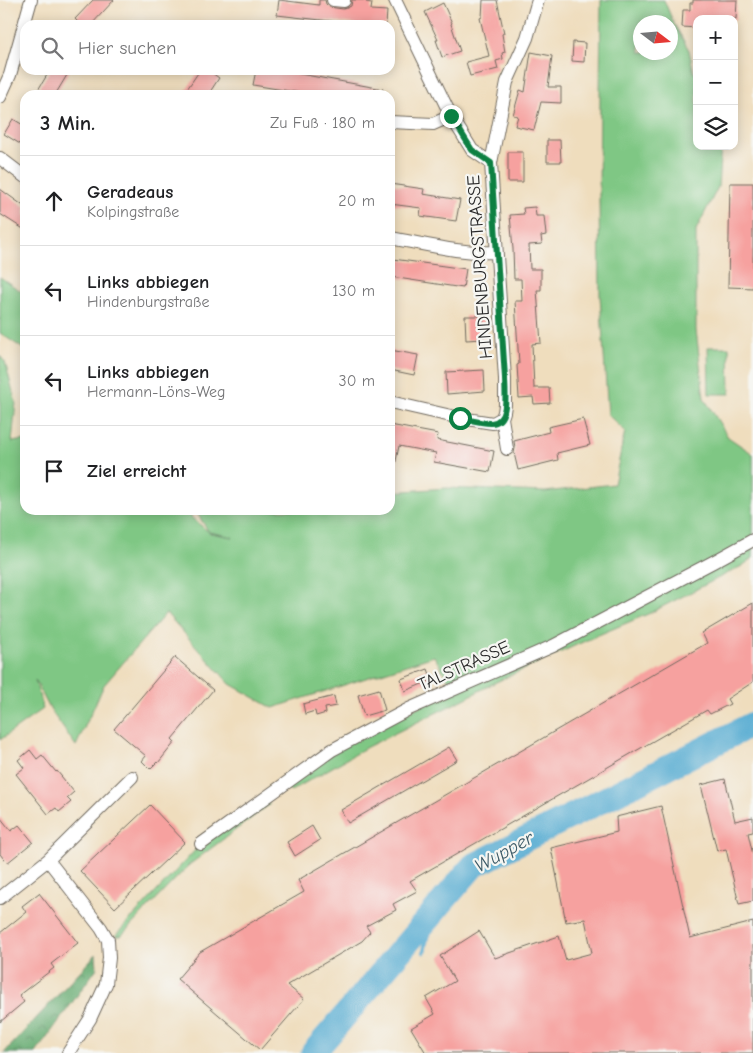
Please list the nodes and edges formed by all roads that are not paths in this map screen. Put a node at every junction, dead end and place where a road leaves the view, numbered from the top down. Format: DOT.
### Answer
graph roads {
  1 [pos="31,0"];
  2 [pos="333,0"];
  3 [pos="344,0"];
  4 [pos="395,0"];
  5 [pos="538,0"];
  6 [pos="25,20"];
  7 [pos="20,39"];
  8 [pos="0,98"];
  9 [pos="451,116"];
  10 [pos="395,122"];
  11 [pos="0,158"];
  12 [pos="491,163"];
  13 [pos="20,174"];
  14 [pos="395,239"];
  15 [pos="496,252"];
  16 [pos="395,403"];
  17 [pos="502,418"];
  18 [pos="506,449"];
  19 [pos="753,540"];
  20 [pos="132,777"];
  21 [pos="202,844"];
  22 [pos="48,860"];
  23 [pos="0,898"];
  24 [pos="68,1053"];
  1 -- 6 [label="street"];
  2 -- 3 [label="street"];
  4 -- 9 [label="street"];
  5 -- 12 [label="street, HINDENBURGSTRASSE"];
  7 -- 8 [label="street"];
  9 -- 10 [label="street"];
  9 -- 12 [label="street"];
  11 -- 13 [label="street"];
  12 -- 15 [label="street, HINDENBURGSTRASSE"];
  14 -- 15 [label="street"];
  15 -- 17 [label="street, HINDENBURGSTRASSE"];
  16 -- 17 [label="street"];
  17 -- 18 [label="street, HINDENBURGSTRASSE"];
  19 -- 21 [label="street, TALSTRASSE"];
  20 -- 22 [label="street"];
  22 -- 23 [label="street"];
  22 -- 24 [label="street"];
}
